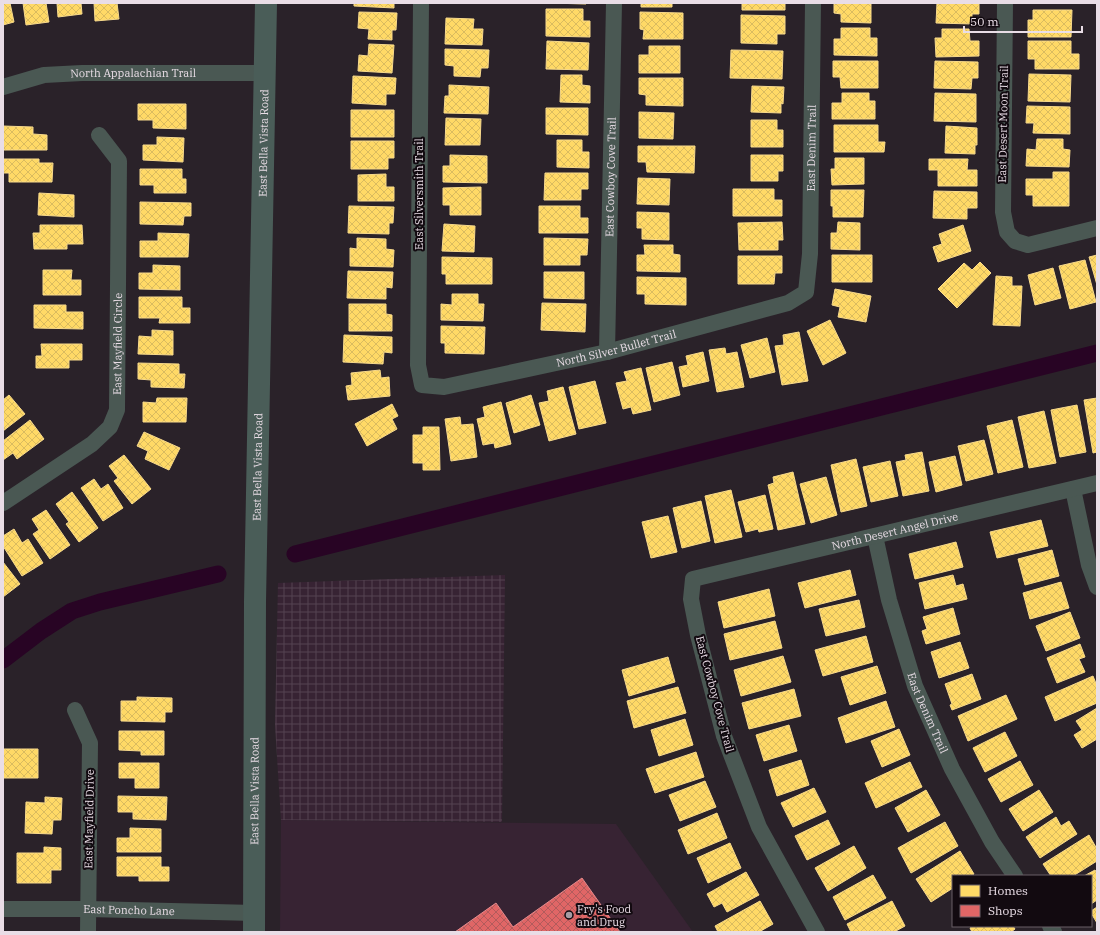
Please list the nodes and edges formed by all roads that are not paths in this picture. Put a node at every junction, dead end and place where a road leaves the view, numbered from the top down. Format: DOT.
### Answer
graph roads {
  1 [pos="266,3"];
  2 [pos="421,3"];
  3 [pos="614,3"];
  4 [pos="813,3"];
  5 [pos="1005,3"];
  6 [pos="266,73"];
  7 [pos="3,87"];
  8 [pos="99,135"];
  9 [pos="1097,228"];
  10 [pos="806,292"];
  11 [pos="607,352"];
  12 [pos="422,385"];
  13 [pos="1097,483"];
  14 [pos="1073,488"];
  15 [pos="3,503"];
  16 [pos="875,536"];
  17 [pos="693,580"];
  18 [pos="1097,587"];
  19 [pos="75,710"];
  20 [pos="1015,875"];
  21 [pos="3,909"];
  22 [pos="88,909"];
  23 [pos="255,922"];
  24 [pos="88,932"];
  25 [pos="818,932"];
  1 -- 6 [label="street, East Bella Vista Road"];
  2 -- 12 [label="street, East Silversmith Trail"];
  3 -- 11 [label="street, East Cowboy Cove Trail"];
  4 -- 10 [label="street, East Denim Trail"];
  5 -- 9 [label="street, East Desert Moon Trail"];
  6 -- 7 [label="street, North Appalachian Trail"];
  6 -- 23 [label="street, East Bella Vista Road"];
  8 -- 15 [label="street, East Mayfield Circle"];
  10 -- 11 [label="street, North Silver Bullet Trail"];
  11 -- 12 [label="street, North Silver Bullet Trail"];
  13 -- 14 [label="street, North Desert Angel Drive"];
  14 -- 16 [label="street, North Desert Angel Drive"];
  14 -- 18 [label="street"];
  16 -- 17 [label="street, North Desert Angel Drive"];
  16 -- 20 [label="street, East Denim Trail"];
  17 -- 25 [label="street, East Cowboy Cove Trail"];
  19 -- 22 [label="street, East Mayfield Drive"];
  21 -- 22 [label="street, East Poncho Lane"];
  22 -- 23 [label="street, East Poncho Lane"];
  22 -- 24 [label="street, East Mayfield Drive"];
}
